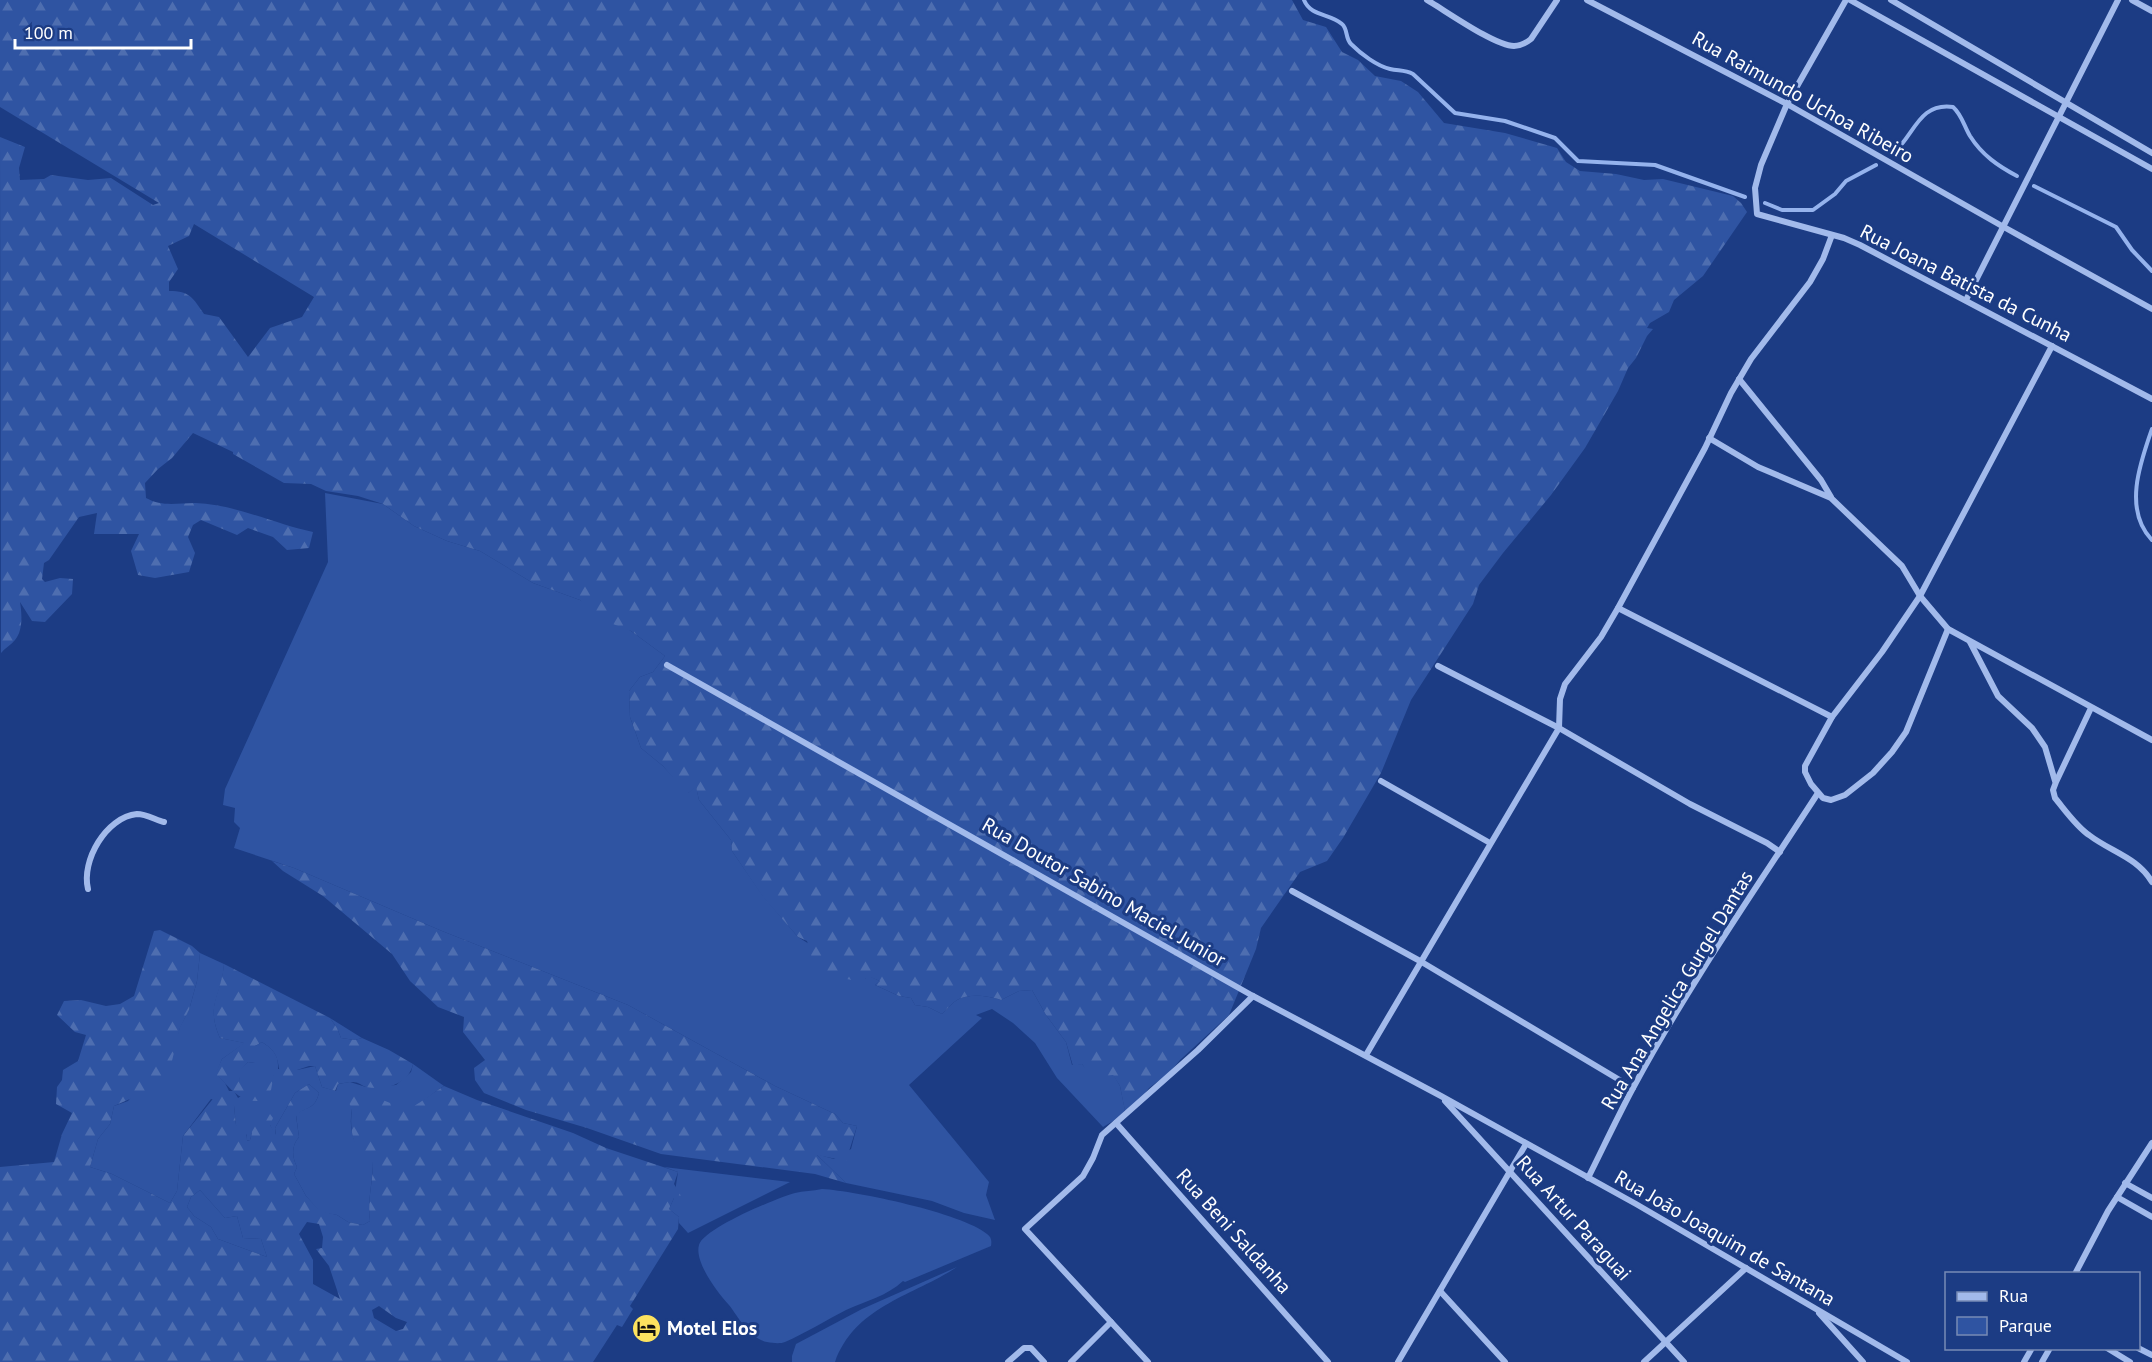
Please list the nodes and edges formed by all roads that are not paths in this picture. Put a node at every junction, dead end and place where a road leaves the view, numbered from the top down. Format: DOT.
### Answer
graph roads {
  1 [pos="1427,0"];
  2 [pos="1557,0"];
  3 [pos="1587,0"];
  4 [pos="1848,0"];
  5 [pos="1891,0"];
  6 [pos="2118,0"];
  7 [pos="2132,0"];
  8 [pos="1859,2"];
  9 [pos="2152,11"];
  10 [pos="2066,103"];
  11 [pos="1787,104"];
  12 [pos="2059,116"];
  13 [pos="2152,153"];
  14 [pos="2152,169"];
  15 [pos="2001,226"];
  16 [pos="1832,236"];
  17 [pos="1966,300"];
  18 [pos="2152,309"];
  19 [pos="2052,346"];
  20 [pos="1739,379"];
  21 [pos="2152,399"];
  22 [pos="1709,438"];
  23 [pos="1831,498"];
  24 [pos="1920,596"];
  25 [pos="1618,608"];
  26 [pos="1948,629"];
  27 [pos="1969,641"];
  28 [pos="667,665"];
  29 [pos="1438,666"];
  30 [pos="2091,708"];
  31 [pos="1832,717"];
  32 [pos="1559,728"];
  33 [pos="2152,740"];
  34 [pos="1381,781"];
  35 [pos="2056,782"];
  36 [pos="1818,793"];
  37 [pos="164,822"];
  38 [pos="1490,843"];
  39 [pos="1780,852"];
  40 [pos="2152,882"];
  41 [pos="88,889"];
  42 [pos="1292,891"];
  43 [pos="1420,961"];
  44 [pos="1253,996"];
  45 [pos="1366,1055"];
  46 [pos="1633,1088"];
  47 [pos="1441,1096"];
  48 [pos="1116,1123"];
  49 [pos="2152,1143"];
  50 [pos="1526,1144"];
  51 [pos="1510,1173"];
  52 [pos="1588,1178"];
  53 [pos="2125,1183"];
  54 [pos="2117,1197"];
  55 [pos="2152,1198"];
  56 [pos="2152,1216"];
  57 [pos="1746,1268"];
  58 [pos="2076,1272"];
  59 [pos="1440,1291"];
  60 [pos="1816,1309"];
  61 [pos="1111,1322"];
  62 [pos="1665,1342"];
  63 [pos="2110,1350"];
  64 [pos="1008,1362"];
  65 [pos="1044,1362"];
  66 [pos="1071,1362"];
  67 [pos="1148,1362"];
  68 [pos="1328,1362"];
  69 [pos="1398,1362"];
  70 [pos="1505,1362"];
  71 [pos="1644,1362"];
  72 [pos="1684,1362"];
  73 [pos="1863,1362"];
  74 [pos="1907,1362"];
  75 [pos="2130,1362"];
  1 -- 2 [label="street"];
  3 -- 11 [label="street, Rua Raimundo Uchoa Ribeiro"];
  4 -- 8 [label="street"];
  4 -- 11 [label="street"];
  5 -- 10 [label="street"];
  6 -- 10 [label="street"];
  7 -- 9 [label="street"];
  8 -- 12 [label="street"];
  10 -- 12 [label="street"];
  10 -- 13 [label="street"];
  11 -- 15 [label="street, Rua Raimundo Uchoa Ribeiro"];
  11 -- 16 [label="street, Rua Joana Batista da Cunha"];
  12 -- 14 [label="street"];
  12 -- 15 [label="street"];
  15 -- 17 [label="street"];
  15 -- 18 [label="street, Rua Raimundo Uchoa Ribeiro"];
  16 -- 17 [label="street, Rua Joana Batista da Cunha"];
  16 -- 20 [label="street"];
  17 -- 19 [label="street, Rua Joana Batista da Cunha"];
  19 -- 21 [label="street, Rua Joana Batista da Cunha"];
  19 -- 24 [label="street"];
  20 -- 22 [label="street"];
  20 -- 23 [label="street"];
  22 -- 23 [label="street"];
  22 -- 25 [label="street"];
  23 -- 24 [label="street"];
  24 -- 26 [label="street"];
  24 -- 31 [label="street"];
  25 -- 31 [label="street"];
  25 -- 32 [label="street"];
  26 -- 27 [label="street"];
  26 -- 36 [label="street"];
  27 -- 30 [label="street"];
  27 -- 35 [label="street"];
  28 -- 44 [label="street, Rua Doutor Sabino Maciel Junior"];
  29 -- 32 [label="street"];
  30 -- 33 [label="street"];
  30 -- 35 [label="street"];
  31 -- 36 [label="street"];
  32 -- 38 [label="street"];
  32 -- 39 [label="street"];
  34 -- 38 [label="street"];
  35 -- 40 [label="street"];
  36 -- 39 [label="street, Rua Ana Angelica Gurgel Dantas"];
  37 -- 41 [label="street"];
  38 -- 43 [label="street"];
  39 -- 46 [label="street, Rua Ana Angelica Gurgel Dantas"];
  42 -- 43 [label="street"];
  43 -- 45 [label="street"];
  43 -- 46 [label="street"];
  44 -- 45 [label="street, Rua Doutor Sabino Maciel Junior"];
  44 -- 48 [label="street"];
  45 -- 47 [label="street, Rua Doutor Sabino Maciel Junior"];
  46 -- 52 [label="street, Rua Ana Angelica Gurgel Dantas"];
  47 -- 50 [label="street, Rua Doutor Sabino Maciel Junior"];
  47 -- 51 [label="street, Rua Artur Paraguai"];
  48 -- 61 [label="street"];
  48 -- 68 [label="street, Rua Beni Saldanha"];
  49 -- 53 [label="street"];
  50 -- 51 [label="street"];
  50 -- 52 [label="street, Rua João Joaquim de Santana"];
  51 -- 59 [label="street"];
  51 -- 62 [label="street, Rua Artur Paraguai"];
  52 -- 57 [label="street, Rua João Joaquim de Santana"];
  53 -- 54 [label="street"];
  53 -- 55 [label="street"];
  54 -- 56 [label="street"];
  54 -- 58 [label="street"];
  57 -- 60 [label="street, Rua João Joaquim de Santana"];
  57 -- 62 [label="street"];
  59 -- 69 [label="street"];
  59 -- 70 [label="street"];
  60 -- 73 [label="street"];
  60 -- 74 [label="street, Rua João Joaquim de Santana"];
  61 -- 66 [label="street"];
  61 -- 67 [label="street"];
  62 -- 71 [label="street"];
  62 -- 72 [label="street, Rua Artur Paraguai"];
  63 -- 75 [label="street"];
  64 -- 65 [label="street"];
}
